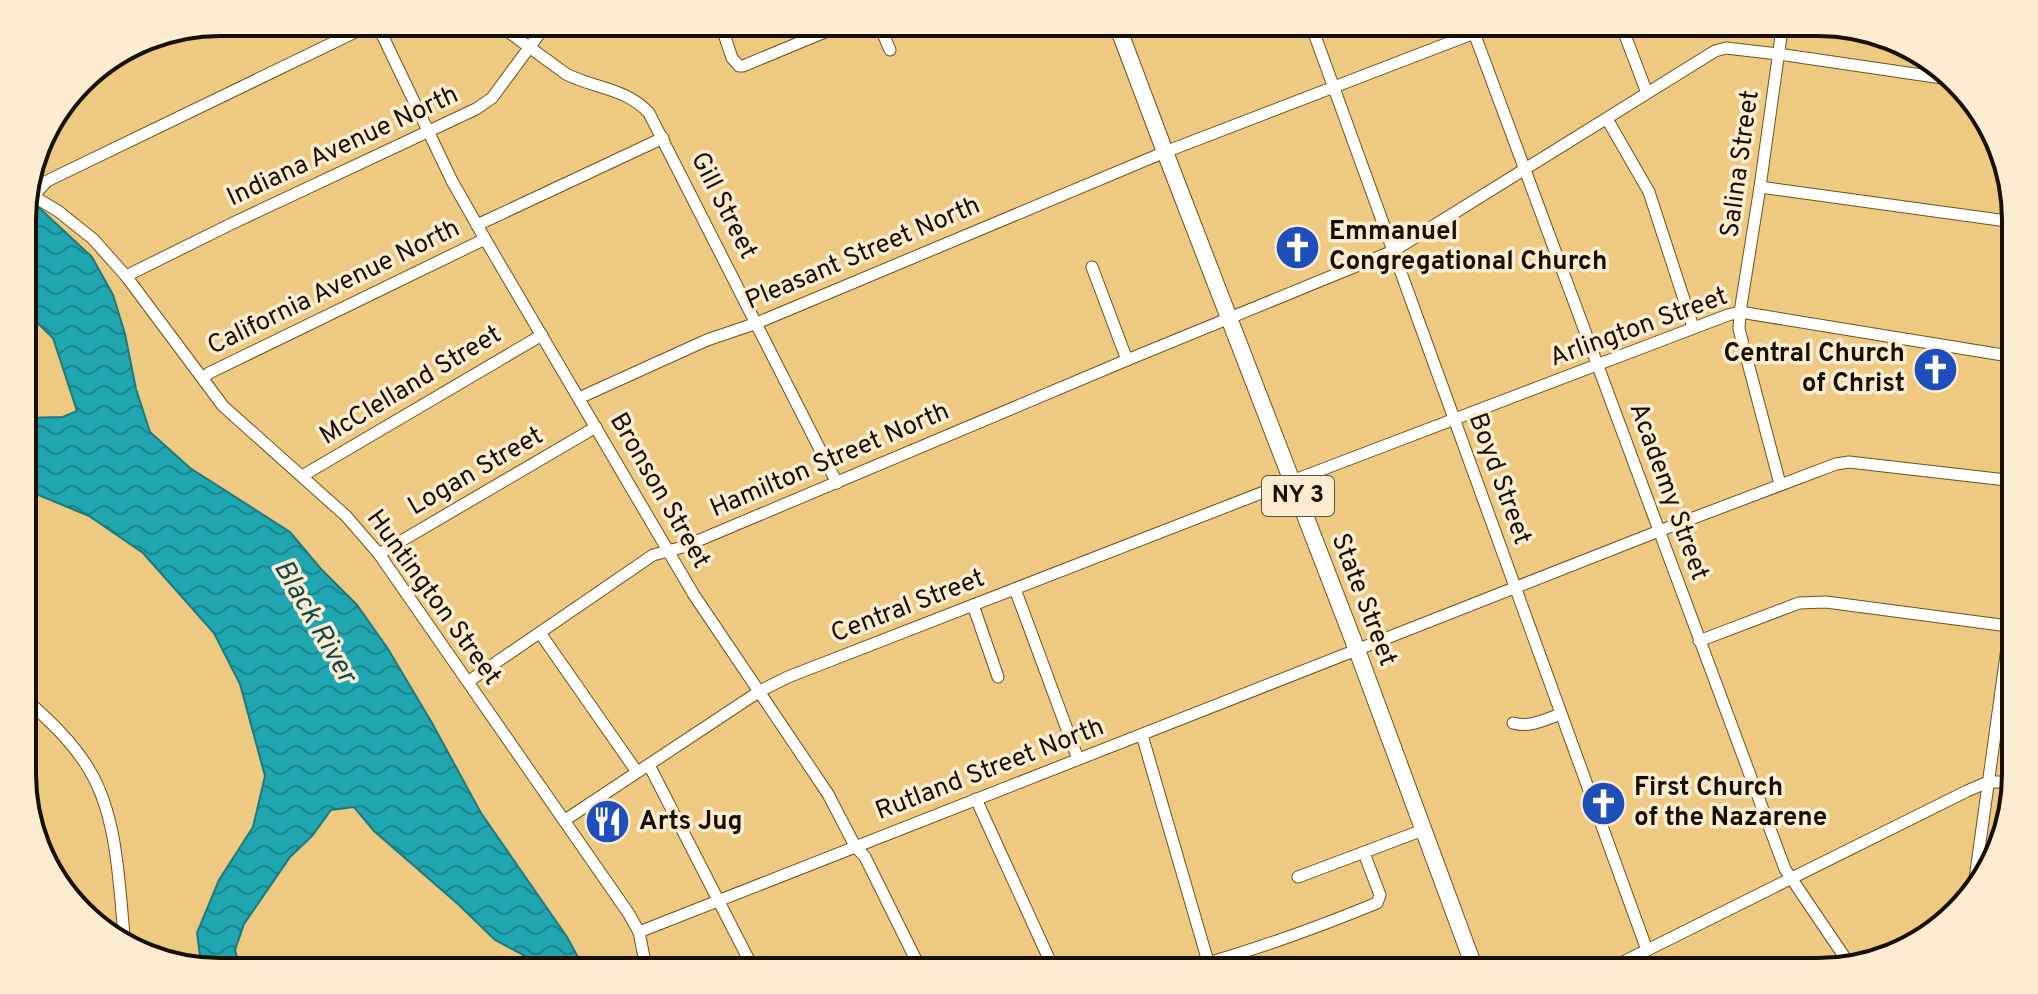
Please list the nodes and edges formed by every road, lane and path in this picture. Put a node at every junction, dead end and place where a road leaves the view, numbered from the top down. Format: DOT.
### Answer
graph roads {
  1 [pos="347,36"];
  2 [pos="383,36"];
  3 [pos="515,36"];
  4 [pos="538,36"];
  5 [pos="725,36"];
  6 [pos="815,36"];
  7 [pos="884,36"];
  8 [pos="1121,36"];
  9 [pos="1315,36"];
  10 [pos="1454,36"];
  11 [pos="1475,36"];
  12 [pos="1625,36"];
  13 [pos="1781,36"];
  14 [pos="530,47"];
  15 [pos="890,50"];
  16 [pos="1778,54"];
  17 [pos="1933,77"];
  18 [pos="1334,88"];
  19 [pos="1647,93"];
  20 [pos="1607,119"];
  21 [pos="428,132"];
  22 [pos="663,138"];
  23 [pos="1165,152"];
  24 [pos="1524,169"];
  25 [pos="40,187"];
  26 [pos="1760,187"];
  27 [pos="38,199"];
  28 [pos="2002,220"];
  29 [pos="477,225"];
  30 [pos="485,239"];
  31 [pos="1393,251"];
  32 [pos="1092,267"];
  33 [pos="126,276"];
  34 [pos="1740,312"];
  35 [pos="1229,319"];
  36 [pos="757,323"];
  37 [pos="1693,327"];
  38 [pos="542,335"];
  39 [pos="2002,355"];
  40 [pos="1127,360"];
  41 [pos="1597,365"];
  42 [pos="203,378"];
  43 [pos="579,398"];
  44 [pos="1454,419"];
  45 [pos="596,427"];
  46 [pos="302,476"];
  47 [pos="2002,480"];
  48 [pos="1292,481"];
  49 [pos="837,483"];
  50 [pos="1780,484"];
  51 [pos="1659,531"];
  52 [pos="667,550"];
  53 [pos="379,554"];
  54 [pos="1514,588"];
  55 [pos="1015,589"];
  56 [pos="973,605"];
  57 [pos="2002,626"];
  58 [pos="540,633"];
  59 [pos="1699,641"];
  60 [pos="1357,650"];
  61 [pos="998,677"];
  62 [pos="469,681"];
  63 [pos="760,691"];
  64 [pos="2002,695"];
  65 [pos="36,709"];
  66 [pos="1561,714"];
  67 [pos="1513,723"];
  68 [pos="1142,735"];
  69 [pos="1078,759"];
  70 [pos="649,765"];
  71 [pos="637,772"];
  72 [pos="1988,782"];
  73 [pos="2002,782"];
  74 [pos="976,799"];
  75 [pos="565,820"];
  76 [pos="1423,830"];
  77 [pos="855,846"];
  78 [pos="1364,853"];
  79 [pos="1977,866"];
  80 [pos="1298,877"];
  81 [pos="1791,879"];
  82 [pos="719,900"];
  83 [pos="123,930"];
  84 [pos="639,932"];
  85 [pos="1647,950"];
  86 [pos="1844,956"];
  87 [pos="644,958"];
  88 [pos="748,958"];
  89 [pos="915,958"];
  90 [pos="1049,958"];
  91 [pos="1206,958"];
  92 [pos="1234,958"];
  93 [pos="1471,958"];
  94 [pos="1631,958"];
  1 -- 25 [label="street"];
  2 -- 21 [label="street, Bronson Street"];
  3 -- 14 [label="street, Gill Street"];
  4 -- 14 [label="street, Indiana Avenue North"];
  5 -- 6 [label="street"];
  7 -- 15 [label="street"];
  8 -- 23 [label="highway, State Street / NY 3"];
  9 -- 18 [label="street, Boyd Street"];
  10 -- 18 [label="street, Pleasant Street North"];
  11 -- 24 [label="street, Academy Street"];
  12 -- 19 [label="street"];
  13 -- 16 [label="street, Salina Street"];
  14 -- 21 [label="street, Indiana Avenue North"];
  14 -- 22 [label="street, Gill Street"];
  16 -- 17 [label="street, Hamilton Street North"];
  16 -- 19 [label="street, Hamilton Street North"];
  16 -- 26 [label="street, Salina Street"];
  18 -- 23 [label="street, Pleasant Street North"];
  18 -- 31 [label="street, Boyd Street"];
  19 -- 20 [label="street, Hamilton Street North"];
  20 -- 24 [label="street, Hamilton Street North"];
  20 -- 37 [label="street"];
  21 -- 29 [label="street, Bronson Street"];
  21 -- 33 [label="street, Indiana Avenue North"];
  22 -- 29 [label="street, California Avenue North"];
  22 -- 36 [label="street, Gill Street"];
  23 -- 35 [label="highway, State Street / NY 3"];
  23 -- 36 [label="street, Pleasant Street North"];
  24 -- 31 [label="street, Hamilton Street North"];
  24 -- 41 [label="street, Academy Street"];
  26 -- 28 [label="street"];
  26 -- 34 [label="street, Salina Street"];
  27 -- 33 [label="street, Huntington Street"];
  29 -- 30 [label="street, Bronson Street"];
  30 -- 38 [label="street, Bronson Street"];
  30 -- 42 [label="street, California Avenue North"];
  31 -- 35 [label="street, Hamilton Street North"];
  31 -- 44 [label="street, Boyd Street"];
  32 -- 40 [label="street"];
  33 -- 42 [label="street, Huntington Street"];
  34 -- 37 [label="street, Arlington Street"];
  34 -- 39 [label="street, Arlington Street"];
  34 -- 50 [label="street, Salina Street"];
  35 -- 40 [label="street, Hamilton Street North"];
  35 -- 48 [label="highway, State Street / NY 3"];
  36 -- 43 [label="street, Pleasant Street North"];
  36 -- 49 [label="street, Gill Street"];
  37 -- 41 [label="street, Arlington Street"];
  38 -- 43 [label="street, Bronson Street"];
  38 -- 46 [label="street, McClelland Street"];
  40 -- 49 [label="street, Hamilton Street North"];
  41 -- 44 [label="street, Arlington Street"];
  41 -- 51 [label="street, Academy Street"];
  42 -- 46 [label="street, Huntington Street"];
  43 -- 45 [label="street, Bronson Street"];
  44 -- 48 [label="street, Arlington Street"];
  44 -- 54 [label="street, Boyd Street"];
  45 -- 52 [label="street, Bronson Street"];
  45 -- 53 [label="street, Logan Street"];
  46 -- 53 [label="street, Huntington Street"];
  47 -- 50 [label="street, Rutland Street North"];
  48 -- 55 [label="street, Central Street"];
  48 -- 60 [label="highway, State Street / NY 3"];
  49 -- 52 [label="street, Hamilton Street North"];
  50 -- 51 [label="street, Rutland Street North"];
  51 -- 54 [label="street, Rutland Street North"];
  51 -- 59 [label="street, Academy Street"];
  52 -- 58 [label="street, Hamilton Street North"];
  52 -- 63 [label="street, Bronson Street"];
  53 -- 62 [label="street, Huntington Street"];
  54 -- 60 [label="street, Rutland Street North"];
  54 -- 66 [label="street, Boyd Street"];
  55 -- 56 [label="street, Central Street"];
  55 -- 69 [label="street"];
  56 -- 61 [label="street"];
  56 -- 63 [label="street, Central Street"];
  57 -- 59 [label="street"];
  58 -- 62 [label="street, Hamilton Street North"];
  58 -- 71 [label="street"];
  59 -- 81 [label="street, Academy Street"];
  60 -- 68 [label="street, Rutland Street North"];
  60 -- 76 [label="highway, State Street / NY 3"];
  62 -- 75 [label="street, Huntington Street"];
  63 -- 70 [label="street, Central Street"];
  63 -- 77 [label="street, Bronson Street"];
  64 -- 72 [label="street"];
  65 -- 83 [label="street"];
  66 -- 67 [label="street"];
  66 -- 85 [label="street, Boyd Street"];
  68 -- 69 [label="street, Rutland Street North"];
  68 -- 91 [label="street"];
  69 -- 74 [label="street, Rutland Street North"];
  70 -- 71 [label="street, Central Street"];
  70 -- 82 [label="street"];
  71 -- 75 [label="street, Central Street"];
  72 -- 73 [label="street"];
  72 -- 79 [label="street"];
  72 -- 81 [label="street"];
  74 -- 77 [label="street, Rutland Street North"];
  74 -- 90 [label="street"];
  75 -- 84 [label="street, Huntington Street"];
  76 -- 78 [label="street"];
  76 -- 93 [label="highway, State Street / NY 3"];
  77 -- 82 [label="street, Rutland Street North"];
  77 -- 89 [label="street, Bronson Street"];
  78 -- 80 [label="street"];
  78 -- 92 [label="street"];
  81 -- 85 [label="street"];
  81 -- 86 [label="street, Academy Street"];
  82 -- 84 [label="street, Rutland Street North"];
  82 -- 88 [label="street"];
  84 -- 87 [label="street, Huntington Street"];
  85 -- 94 [label="street"];
}
